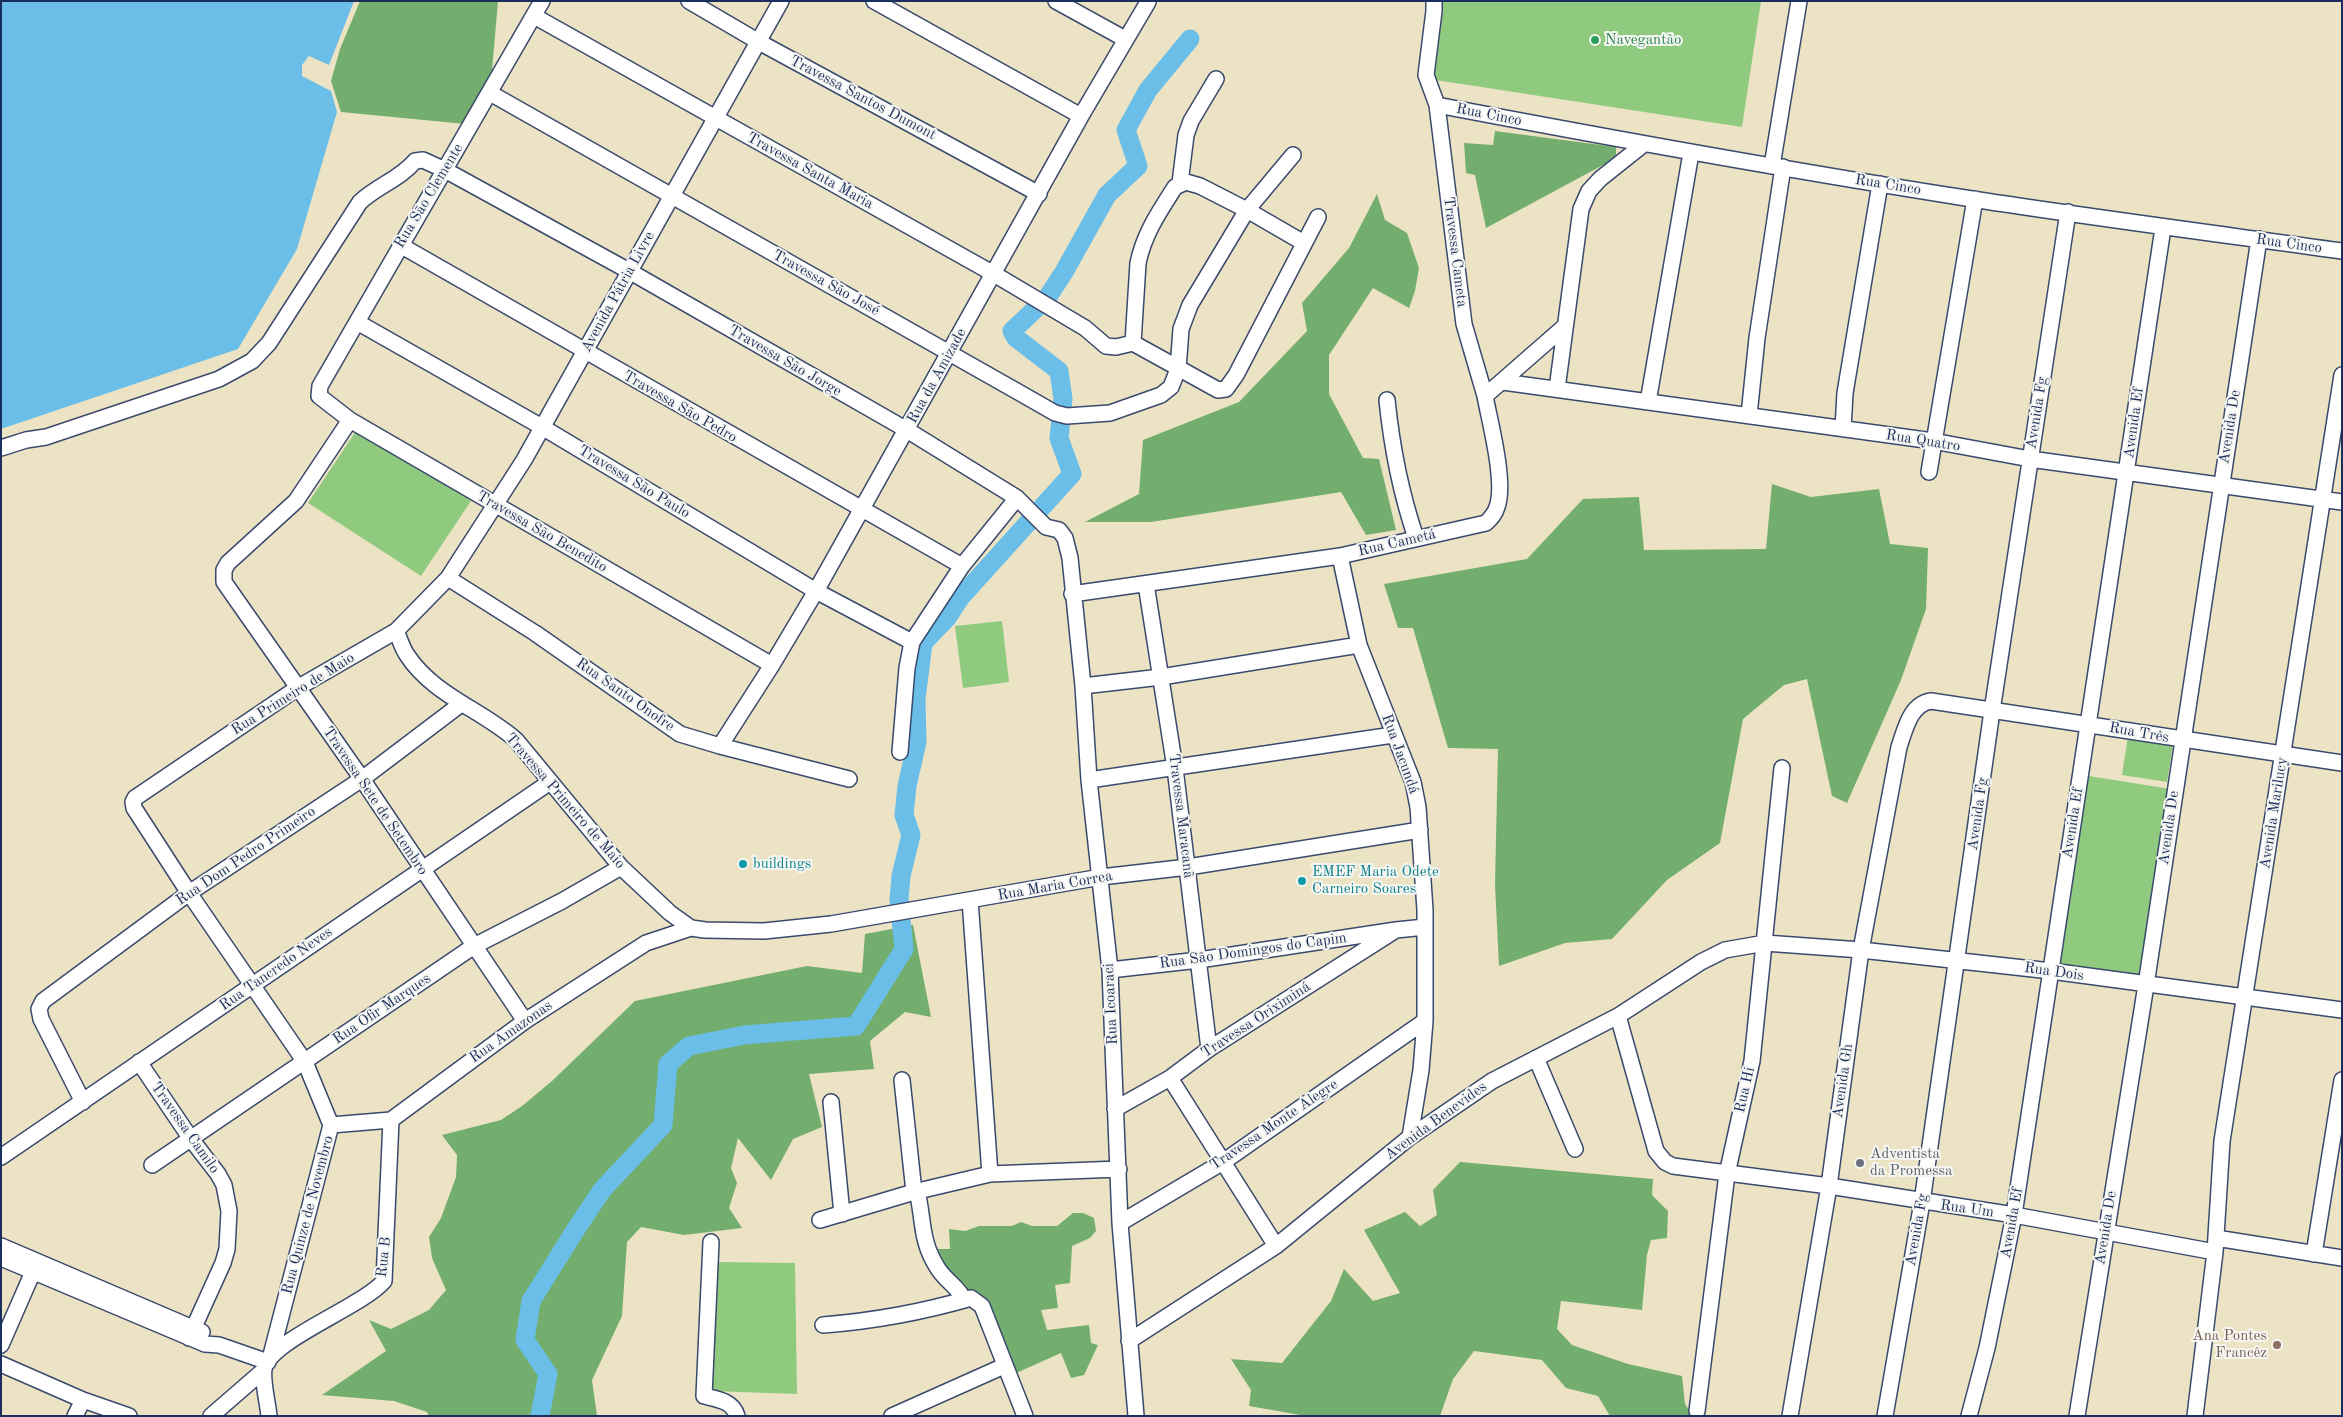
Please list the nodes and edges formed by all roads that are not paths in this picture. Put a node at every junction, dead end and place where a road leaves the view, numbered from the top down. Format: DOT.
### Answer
graph roads {
  1 [pos="542,1"];
  2 [pos="689,1"];
  3 [pos="781,1"];
  4 [pos="874,1"];
  5 [pos="1056,1"];
  6 [pos="1434,1"];
  7 [pos="1799,1"];
  8 [pos="1148,2"];
  9 [pos="534,16"];
  10 [pos="1125,39"];
  11 [pos="760,42"];
  12 [pos="1216,80"];
  13 [pos="490,93"];
  14 [pos="1437,105"];
  15 [pos="1081,116"];
  16 [pos="714,117"];
  17 [pos="1644,144"];
  18 [pos="1691,153"];
  19 [pos="1293,155"];
  20 [pos="1777,166"];
  21 [pos="445,170"];
  22 [pos="1180,183"];
  23 [pos="1880,184"];
  24 [pos="1039,194"];
  25 [pos="670,196"];
  26 [pos="1975,199"];
  27 [pos="1248,210"];
  28 [pos="2068,212"];
  29 [pos="1318,217"];
  30 [pos="2163,228"];
  31 [pos="2260,239"];
  32 [pos="1304,243"];
  33 [pos="400,246"];
  34 [pos="2342,251"];
  35 [pos="629,272"];
  36 [pos="994,274"];
  37 [pos="356,322"];
  38 [pos="1564,327"];
  39 [pos="1133,343"];
  40 [pos="950,352"];
  41 [pos="585,353"];
  42 [pos="1178,369"];
  43 [pos="2342,375"];
  44 [pos="1503,382"];
  45 [pos="1557,389"];
  46 [pos="318,392"];
  47 [pos="1485,396"];
  48 [pos="1387,400"];
  49 [pos="1648,402"];
  50 [pos="1750,415"];
  51 [pos="350,420"];
  52 [pos="542,427"];
  53 [pos="1843,429"];
  54 [pos="907,430"];
  55 [pos="1933,441"];
  56 [pos="1,448"];
  57 [pos="2030,459"];
  58 [pos="1929,472"];
  59 [pos="2127,472"];
  60 [pos="2222,487"];
  61 [pos="1017,498"];
  62 [pos="2322,499"];
  63 [pos="2342,502"];
  64 [pos="496,504"];
  65 [pos="861,510"];
  66 [pos="1416,538"];
  67 [pos="1340,556"];
  68 [pos="962,566"];
  69 [pos="448,578"];
  70 [pos="1146,584"];
  71 [pos="816,591"];
  72 [pos="1072,594"];
  73 [pos="396,631"];
  74 [pos="912,642"];
  75 [pos="1359,646"];
  76 [pos="772,665"];
  77 [pos="1161,677"];
  78 [pos="1083,686"];
  79 [pos="298,687"];
  80 [pos="1936,701"];
  81 [pos="461,704"];
  82 [pos="1992,711"];
  83 [pos="2089,724"];
  84 [pos="1393,735"];
  85 [pos="2182,740"];
  86 [pos="720,746"];
  87 [pos="900,752"];
  88 [pos="2284,755"];
  89 [pos="2342,763"];
  90 [pos="1175,768"];
  91 [pos="1782,768"];
  92 [pos="362,779"];
  93 [pos="849,779"];
  94 [pos="1089,780"];
  95 [pos="550,782"];
  96 [pos="133,802"];
  97 [pos="1420,830"];
  98 [pos="1188,866"];
  99 [pos="621,867"];
  100 [pos="421,869"];
  101 [pos="1101,877"];
  102 [pos="189,893"];
  103 [pos="970,900"];
  104 [pos="691,928"];
  105 [pos="1426,928"];
  106 [pos="1396,930"];
  107 [pos="1765,943"];
  108 [pos="474,946"];
  109 [pos="1861,950"];
  110 [pos="1199,960"];
  111 [pos="1958,960"];
  112 [pos="1110,970"];
  113 [pos="2051,971"];
  114 [pos="254,984"];
  115 [pos="2146,985"];
  116 [pos="2243,998"];
  117 [pos="2342,1010"];
  118 [pos="1618,1016"];
  119 [pos="525,1021"];
  120 [pos="1425,1021"];
  121 [pos="1209,1049"];
  122 [pos="1536,1058"];
  123 [pos="139,1062"];
  124 [pos="305,1062"];
  125 [pos="1170,1078"];
  126 [pos="902,1080"];
  127 [pos="2342,1080"];
  128 [pos="83,1102"];
  129 [pos="831,1102"];
  130 [pos="1115,1109"];
  131 [pos="392,1120"];
  132 [pos="331,1125"];
  133 [pos="1410,1137"];
  134 [pos="191,1139"];
  135 [pos="1575,1148"];
  136 [pos="1,1157"];
  137 [pos="1223,1162"];
  138 [pos="152,1165"];
  139 [pos="1119,1169"];
  140 [pos="990,1174"];
  141 [pos="1727,1174"];
  142 [pos="1829,1186"];
  143 [pos="915,1191"];
  144 [pos="1922,1202"];
  145 [pos="842,1214"];
  146 [pos="2014,1215"];
  147 [pos="820,1220"];
  148 [pos="1120,1223"];
  149 [pos="2105,1234"];
  150 [pos="711,1242"];
  151 [pos="2216,1245"];
  152 [pos="1,1246"];
  153 [pos="1276,1246"];
  154 [pos="2314,1254"];
  155 [pos="1,1258"];
  156 [pos="2342,1258"];
  157 [pos="36,1267"];
  158 [pos="964,1300"];
  159 [pos="824,1325"];
  160 [pos="192,1333"];
  161 [pos="1129,1341"];
  162 [pos="1,1345"];
  163 [pos="268,1362"];
  164 [pos="1,1364"];
  165 [pos="1004,1366"];
  166 [pos="82,1400"];
  167 [pos="1697,1411"];
  168 [pos="75,1416"];
  169 [pos="130,1416"];
  170 [pos="211,1416"];
  171 [pos="269,1416"];
  172 [pos="738,1416"];
  173 [pos="892,1416"];
  174 [pos="1025,1416"];
  175 [pos="1136,1416"];
  176 [pos="1790,1416"];
  177 [pos="1885,1416"];
  178 [pos="1969,1416"];
  179 [pos="2077,1416"];
  180 [pos="2195,1416"];
  1 -- 9 [label="street, Rua São Clemente"];
  2 -- 11 [label="street, Travessa Santos Dumont"];
  3 -- 11 [label="street, Avenida Pátria Livre"];
  4 -- 15 [label="street"];
  5 -- 10 [label="street"];
  6 -- 14 [label="street, Travessa Cameta"];
  7 -- 20 [label="street"];
  8 -- 10 [label="street, Rua da Amizade"];
  9 -- 13 [label="street, Rua São Clemente"];
  9 -- 16 [label="street, Travessa Santa Maria"];
  10 -- 15 [label="street, Rua da Amizade"];
  11 -- 16 [label="street, Avenida Pátria Livre"];
  11 -- 24 [label="street, Travessa Santos Dumont"];
  12 -- 22 [label="street"];
  13 -- 21 [label="street, Rua São Clemente"];
  13 -- 25 [label="street, Travessa São José"];
  14 -- 17 [label="street, Rua Cinco"];
  14 -- 47 [label="street, Travessa Cameta"];
  15 -- 24 [label="street, Rua da Amizade"];
  16 -- 25 [label="street, Avenida Pátria Livre"];
  16 -- 36 [label="street, Travessa Santa Maria"];
  17 -- 18 [label="street, Rua Cinco"];
  17 -- 38 [label="street"];
  18 -- 20 [label="street, Rua Cinco"];
  18 -- 49 [label="street"];
  19 -- 27 [label="street"];
  20 -- 23 [label="street, Rua Cinco"];
  20 -- 50 [label="street"];
  21 -- 33 [label="street, Rua São Clemente"];
  21 -- 35 [label="street, Travessa São Jorge"];
  21 -- 56 [label="street, Travessa São Jorge"];
  22 -- 27 [label="street"];
  22 -- 39 [label="street"];
  23 -- 26 [label="street, Rua Cinco"];
  23 -- 53 [label="street"];
  24 -- 36 [label="street, Rua da Amizade"];
  25 -- 35 [label="street, Avenida Pátria Livre"];
  25 -- 40 [label="street, Travessa São José"];
  26 -- 28 [label="street, Rua Cinco"];
  26 -- 55 [label="street"];
  27 -- 32 [label="street"];
  27 -- 42 [label="street"];
  28 -- 30 [label="street, Rua Cinco"];
  28 -- 57 [label="street, Avenida Fg"];
  29 -- 32 [label="street"];
  30 -- 31 [label="street, Rua Cinco"];
  30 -- 59 [label="street, Avenida Ef"];
  31 -- 34 [label="street, Rua Cinco"];
  31 -- 60 [label="street, Avenida De"];
  32 -- 42 [label="street"];
  33 -- 37 [label="street, Rua São Clemente"];
  33 -- 41 [label="street, Travessa São Pedro"];
  35 -- 41 [label="street, Avenida Pátria Livre"];
  35 -- 54 [label="street, Travessa São Jorge"];
  36 -- 39 [label="street, Travessa Santa Maria"];
  36 -- 40 [label="street, Rua da Amizade"];
  37 -- 46 [label="street, Rua São Clemente"];
  37 -- 52 [label="street, Travessa São Paulo"];
  38 -- 44 [label="street"];
  38 -- 45 [label="street"];
  39 -- 42 [label="street"];
  40 -- 42 [label="street, Travessa São José"];
  40 -- 54 [label="street, Rua da Amizade"];
  41 -- 52 [label="street, Avenida Pátria Livre"];
  41 -- 65 [label="street, Travessa São Pedro"];
  43 -- 62 [label="street, Avenida Marilucy"];
  44 -- 45 [label="street, Rua Quatro"];
  44 -- 47 [label="street"];
  45 -- 49 [label="street, Rua Quatro"];
  46 -- 51 [label="street, Travessa São Benedito"];
  47 -- 66 [label="street, Rua Cametá"];
  48 -- 66 [label="street"];
  49 -- 50 [label="street, Rua Quatro"];
  50 -- 53 [label="street, Rua Quatro"];
  51 -- 64 [label="street, Travessa São Benedito"];
  51 -- 79 [label="street, Travessa Sete de Setembro"];
  52 -- 64 [label="street, Avenida Pátria Livre"];
  52 -- 71 [label="street, Travessa São Paulo"];
  53 -- 55 [label="street, Rua Quatro"];
  54 -- 61 [label="street, Travessa São Jorge"];
  54 -- 65 [label="street, Rua da Amizade"];
  55 -- 57 [label="street, Rua Quatro"];
  55 -- 58 [label="street"];
  57 -- 59 [label="street, Rua Quatro"];
  57 -- 82 [label="street, Avenida Fg"];
  59 -- 60 [label="street, Rua Quatro"];
  59 -- 83 [label="street, Avenida Ef"];
  60 -- 62 [label="street, Rua Quatro"];
  60 -- 85 [label="street, Avenida De"];
  61 -- 68 [label="street"];
  61 -- 72 [label="street, Travessa São Jorge"];
  62 -- 63 [label="street, Rua Quatro"];
  62 -- 88 [label="street, Avenida Marilucy"];
  64 -- 69 [label="street, Avenida Pátria Livre"];
  64 -- 76 [label="street, Travessa São Benedito"];
  65 -- 68 [label="street, Travessa São Pedro"];
  65 -- 71 [label="street, Rua da Amizade"];
  66 -- 67 [label="street, Rua Cametá"];
  67 -- 70 [label="street, Rua Cametá"];
  67 -- 75 [label="street, Rua Jacundá"];
  68 -- 74 [label="street"];
  69 -- 73 [label="street, Rua Primeiro de Maio"];
  69 -- 86 [label="street, Rua Santo Onofre"];
  70 -- 72 [label="street, Rua Cametá"];
  70 -- 77 [label="street, Travessa Maracanã"];
  71 -- 74 [label="street, Travessa São Paulo"];
  71 -- 76 [label="street, Rua da Amizade"];
  72 -- 78 [label="street, Rua Icoaraci"];
  73 -- 79 [label="street, Rua Primeiro de Maio"];
  73 -- 81 [label="street, Travessa Primeiro de Maio"];
  74 -- 87 [label="street"];
  75 -- 77 [label="street"];
  75 -- 84 [label="street, Rua Jacundá"];
  76 -- 86 [label="street, Rua da Amizade"];
  77 -- 78 [label="street"];
  77 -- 90 [label="street, Travessa Maracanã"];
  78 -- 94 [label="street, Rua Icoaraci"];
  79 -- 92 [label="street, Travessa Sete de Setembro"];
  79 -- 96 [label="street, Rua Primeiro de Maio"];
  80 -- 82 [label="street, Rua Três"];
  80 -- 109 [label="street, Avenida Gh"];
  81 -- 92 [label="street, Rua Dom Pedro Primeiro"];
  81 -- 95 [label="street, Travessa Primeiro de Maio"];
  82 -- 83 [label="street, Rua Três"];
  82 -- 111 [label="street, Avenida Fg"];
  83 -- 85 [label="street, Rua Três"];
  83 -- 113 [label="street, Avenida Ef"];
  84 -- 90 [label="street"];
  84 -- 97 [label="street, Rua Jacundá"];
  85 -- 88 [label="street, Rua Três"];
  85 -- 115 [label="street, Avenida De"];
  86 -- 93 [label="street, Rua Santo Onofre"];
  88 -- 89 [label="street, Rua Três"];
  88 -- 116 [label="street, Avenida Marilucy"];
  90 -- 94 [label="street"];
  90 -- 98 [label="street, Travessa Maracanã"];
  91 -- 107 [label="street, Rua Hi"];
  92 -- 100 [label="street, Travessa Sete de Setembro"];
  92 -- 102 [label="street, Rua Dom Pedro Primeiro"];
  94 -- 101 [label="street, Rua Icoaraci"];
  95 -- 99 [label="street, Travessa Primeiro de Maio"];
  95 -- 100 [label="street, Rua Tancredo Neves"];
  96 -- 102 [label="street, Rua Quinze de Novembro"];
  97 -- 98 [label="street, Rua Maria Correa"];
  97 -- 105 [label="street, Rua Jacundá"];
  98 -- 101 [label="street, Rua Maria Correa"];
  98 -- 110 [label="street, Travessa Maracanã"];
  99 -- 104 [label="street, Travessa Primeiro de Maio"];
  99 -- 108 [label="street, Rua Ofir Marques"];
  100 -- 108 [label="street, Travessa Sete de Setembro"];
  100 -- 114 [label="street, Rua Tancredo Neves"];
  101 -- 103 [label="street, Rua Maria Correa"];
  101 -- 112 [label="street, Rua Icoaraci"];
  102 -- 114 [label="street, Rua Quinze de Novembro"];
  102 -- 128 [label="street, Rua Dom Pedro Primeiro"];
  103 -- 104 [label="street, Rua Maria Correa"];
  103 -- 140 [label="street"];
  104 -- 119 [label="street, Rua Amazonas"];
  105 -- 106 [label="street, Rua São Domingos do Capim"];
  105 -- 120 [label="street, Rua Jacundá"];
  106 -- 110 [label="street, Rua São Domingos do Capim"];
  106 -- 121 [label="street, Travessa Oriximiná"];
  107 -- 109 [label="street, Rua Dois"];
  107 -- 118 [label="street, Avenida Benevides"];
  107 -- 141 [label="street, Rua Hi"];
  108 -- 119 [label="street, Travessa Sete de Setembro"];
  108 -- 124 [label="street, Rua Ofir Marques"];
  109 -- 111 [label="street, Rua Dois"];
  109 -- 142 [label="street, Avenida Gh"];
  110 -- 112 [label="street, Rua São Domingos do Capim"];
  110 -- 121 [label="street, Travessa Maracanã"];
  111 -- 113 [label="street, Rua Dois"];
  111 -- 144 [label="street, Avenida Fg"];
  112 -- 130 [label="street, Rua Icoaraci"];
  113 -- 115 [label="street, Rua Dois"];
  113 -- 146 [label="street, Avenida Ef"];
  114 -- 123 [label="street, Rua Tancredo Neves"];
  114 -- 124 [label="street, Rua Quinze de Novembro"];
  115 -- 116 [label="street, Rua Dois"];
  115 -- 149 [label="street, Avenida De"];
  116 -- 117 [label="street, Rua Dois"];
  116 -- 151 [label="street, Avenida Marilucy"];
  118 -- 122 [label="street, Avenida Benevides"];
  118 -- 141 [label="street, Rua Um"];
  119 -- 131 [label="street, Rua Amazonas"];
  120 -- 133 [label="street, Rua Jacundá"];
  120 -- 137 [label="street, Travessa Monte Alegre"];
  121 -- 125 [label="street, Travessa Oriximiná"];
  122 -- 133 [label="street, Avenida Benevides"];
  122 -- 135 [label="street"];
  123 -- 128 [label="street, Rua Tancredo Neves"];
  123 -- 134 [label="street, Travessa Camilo"];
  124 -- 132 [label="street, Rua Quinze de Novembro"];
  124 -- 134 [label="street, Rua Ofir Marques"];
  125 -- 130 [label="street, Travessa Oriximiná"];
  125 -- 137 [label="street"];
  126 -- 143 [label="street"];
  127 -- 154 [label="street"];
  128 -- 136 [label="street, Rua Tancredo Neves"];
  129 -- 145 [label="street"];
  130 -- 139 [label="street, Rua Icoaraci"];
  131 -- 132 [label="street"];
  131 -- 163 [label="street, Rua B"];
  132 -- 163 [label="street, Rua Quinze de Novembro"];
  133 -- 153 [label="street, Avenida Benevides"];
  134 -- 138 [label="street, Rua Ofir Marques"];
  134 -- 160 [label="street, Travessa Camilo"];
  137 -- 148 [label="street, Travessa Monte Alegre"];
  137 -- 153 [label="street"];
  139 -- 140 [label="street"];
  139 -- 148 [label="street, Rua Icoaraci"];
  140 -- 143 [label="street"];
  141 -- 142 [label="street, Rua Um"];
  141 -- 167 [label="street, Rua Hi"];
  142 -- 144 [label="street, Rua Um"];
  142 -- 176 [label="street, Avenida Gh"];
  143 -- 145 [label="street"];
  143 -- 158 [label="street"];
  144 -- 146 [label="street, Rua Um"];
  144 -- 177 [label="street, Avenida Fg"];
  145 -- 147 [label="street"];
  146 -- 149 [label="street, Rua Um"];
  146 -- 178 [label="street, Avenida Ef"];
  148 -- 161 [label="street, Rua Icoaraci"];
  149 -- 151 [label="street, Rua Um"];
  149 -- 179 [label="street, Avenida De"];
  150 -- 172 [label="street"];
  151 -- 154 [label="street, Rua Um"];
  151 -- 180 [label="street, Avenida Marilucy"];
  152 -- 157 [label="street"];
  153 -- 161 [label="street, Avenida Benevides"];
  154 -- 156 [label="street, Rua Um"];
  155 -- 157 [label="street"];
  157 -- 160 [label="street"];
  157 -- 162 [label="street"];
  158 -- 159 [label="street"];
  158 -- 165 [label="street"];
  160 -- 163 [label="street"];
  161 -- 175 [label="street, Rua Icoaraci"];
  163 -- 170 [label="street, Rua B"];
  163 -- 171 [label="street"];
  164 -- 166 [label="street"];
  165 -- 173 [label="street"];
  165 -- 174 [label="street"];
  166 -- 168 [label="street"];
  166 -- 169 [label="street"];
}
